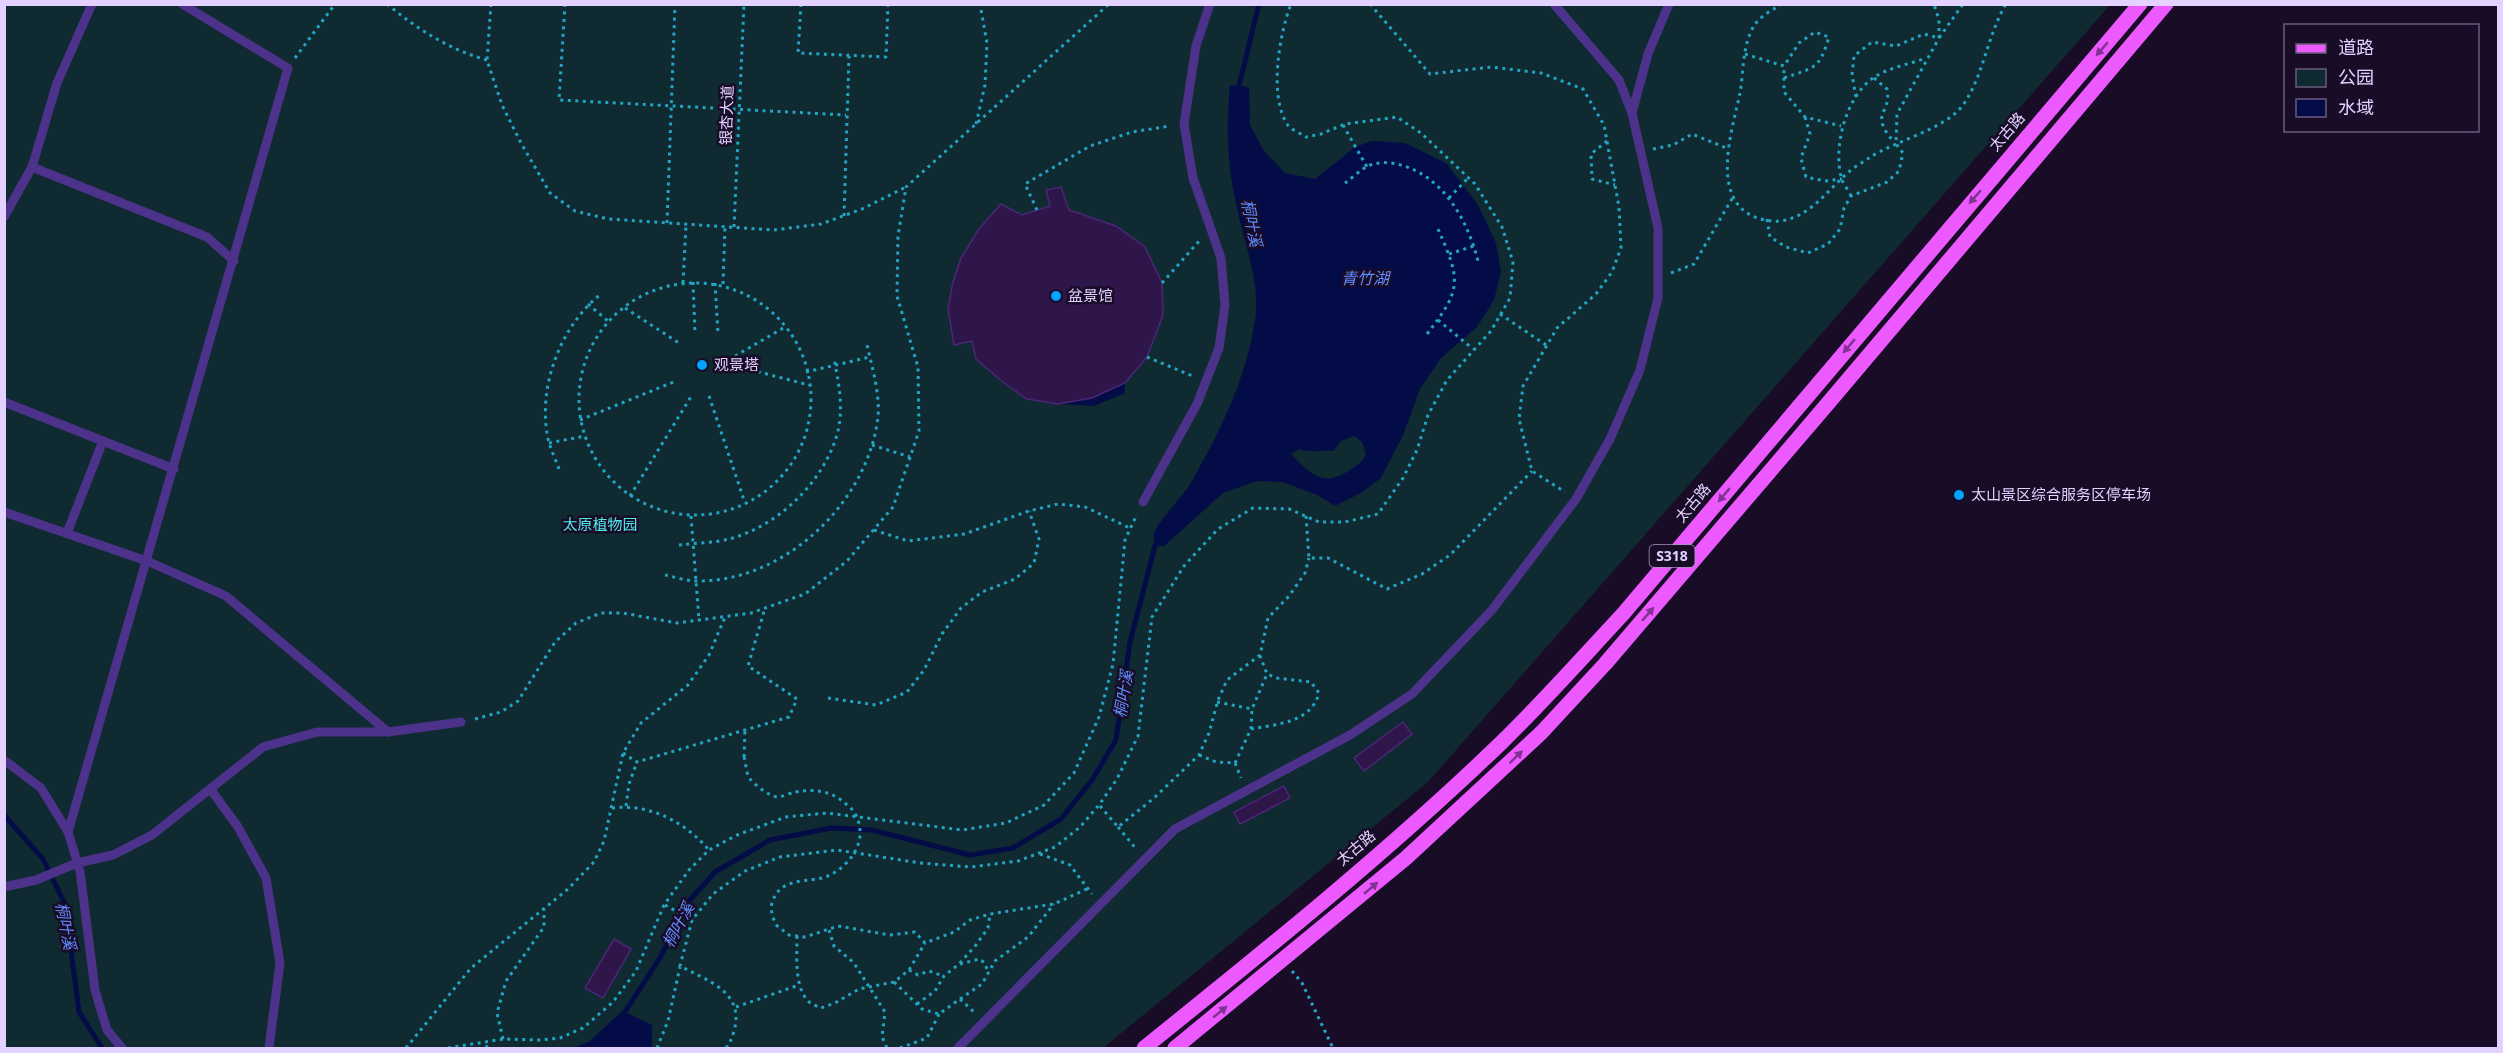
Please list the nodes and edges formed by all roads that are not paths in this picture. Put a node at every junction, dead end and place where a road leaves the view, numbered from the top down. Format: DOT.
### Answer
graph roads {
  1 [pos="92,4"];
  2 [pos="182,4"];
  3 [pos="1210,4"];
  4 [pos="1554,4"];
  5 [pos="1669,4"];
  6 [pos="2140,4"];
  7 [pos="2166,4"];
  8 [pos="1632,113"];
  9 [pos="32,167"];
  10 [pos="4,216"];
  11 [pos="234,261"];
  12 [pos="4,402"];
  13 [pos="103,441"];
  14 [pos="174,469"];
  15 [pos="1143,502"];
  16 [pos="4,512"];
  17 [pos="67,533"];
  18 [pos="147,561"];
  19 [pos="461,722"];
  20 [pos="387,732"];
  21 [pos="4,760"];
  22 [pos="211,790"];
  23 [pos="68,832"];
  24 [pos="77,862"];
  25 [pos="4,887"];
  26 [pos="122,1048"];
  27 [pos="269,1048"];
  28 [pos="958,1048"];
  29 [pos="1144,1048"];
  30 [pos="1175,1048"];
  1 -- 9 [label="lane"];
  2 -- 11 [label="lane"];
  3 -- 15 [label="lane"];
  4 -- 8 [label="lane"];
  5 -- 8 [label="lane"];
  6 -- 29 [label="main road, 太古路 / S318, one-way"];
  30 -- 7 [label="main road, S318, one-way"];
  8 -- 28 [label="lane"];
  9 -- 10 [label="lane"];
  9 -- 11 [label="lane"];
  11 -- 14 [label="lane"];
  12 -- 13 [label="lane"];
  13 -- 14 [label="lane"];
  13 -- 17 [label="lane"];
  14 -- 18 [label="lane"];
  16 -- 17 [label="lane"];
  17 -- 18 [label="lane"];
  18 -- 20 [label="lane"];
  18 -- 23 [label="lane"];
  19 -- 20 [label="lane"];
  20 -- 22 [label="lane"];
  21 -- 23 [label="lane"];
  22 -- 24 [label="lane"];
  22 -- 27 [label="lane"];
  23 -- 24 [label="lane"];
  24 -- 25 [label="lane"];
  24 -- 26 [label="lane"];
}
